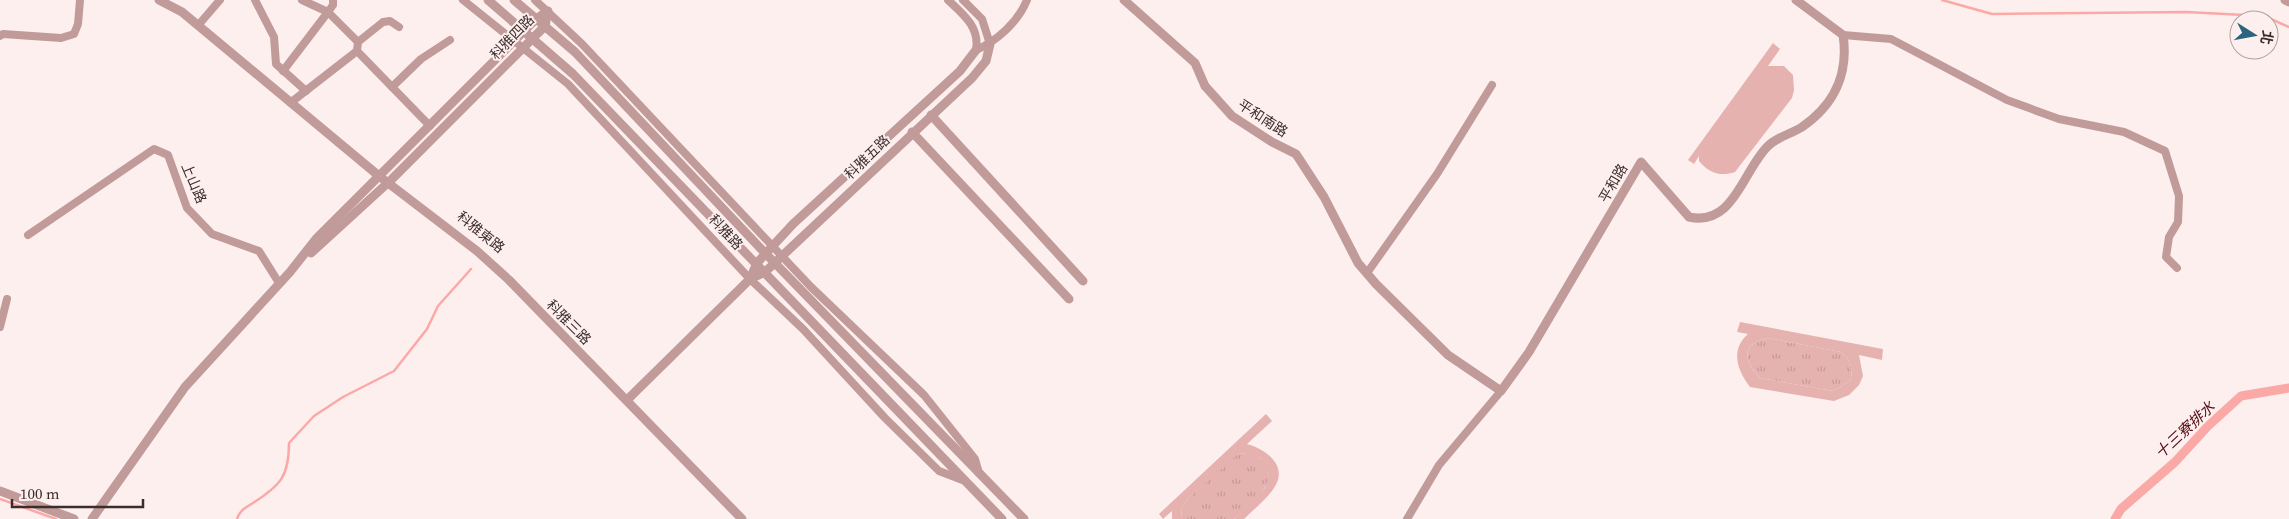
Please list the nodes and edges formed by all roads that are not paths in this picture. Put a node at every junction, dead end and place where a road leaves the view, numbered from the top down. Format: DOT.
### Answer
graph roads {
  1 [pos="80,0"];
  2 [pos="159,0"];
  3 [pos="168,0"];
  4 [pos="220,0"];
  5 [pos="255,0"];
  6 [pos="302,0"];
  7 [pos="333,0"];
  8 [pos="463,0"];
  9 [pos="488,0"];
  10 [pos="514,0"];
  11 [pos="535,0"];
  12 [pos="948,0"];
  13 [pos="963,0"];
  14 [pos="1027,0"];
  15 [pos="1124,0"];
  16 [pos="1796,0"];
  17 [pos="2285,0"];
  18 [pos="2289,2"];
  19 [pos="548,11"];
  20 [pos="328,12"];
  21 [pos="536,19"];
  22 [pos="201,22"];
  23 [pos="544,26"];
  24 [pos="399,27"];
  25 [pos="524,32"];
  26 [pos="1843,35"];
  27 [pos="0,36"];
  28 [pos="532,39"];
  29 [pos="450,40"];
  30 [pos="516,41"];
  31 [pos="358,42"];
  32 [pos="990,44"];
  33 [pos="524,47"];
  34 [pos="976,50"];
  35 [pos="357,51"];
  36 [pos="283,71"];
  37 [pos="1492,85"];
  38 [pos="392,87"];
  39 [pos="306,91"];
  40 [pos="294,100"];
  41 [pos="931,115"];
  42 [pos="430,126"];
  43 [pos="912,132"];
  44 [pos="380,175"];
  45 [pos="390,182"];
  46 [pos="28,235"];
  47 [pos="774,245"];
  48 [pos="765,253"];
  49 [pos="783,255"];
  50 [pos="758,263"];
  51 [pos="775,263"];
  52 [pos="2177,268"];
  53 [pos="290,272"];
  54 [pos="765,272"];
  55 [pos="1367,273"];
  56 [pos="750,279"];
  57 [pos="1083,281"];
  58 [pos="279,283"];
  59 [pos="7,299"];
  60 [pos="1069,299"];
  61 [pos="0,327"];
  62 [pos="1501,391"];
  63 [pos="629,398"];
  64 [pos="979,473"];
  65 [pos="966,481"];
  66 [pos="0,491"];
  67 [pos="74,519"];
  68 [pos="92,519"];
  69 [pos="744,519"];
  70 [pos="1002,519"];
  71 [pos="1024,519"];
  72 [pos="1408,519"];
  1 -- 27 [label="street"];
  2 -- 44 [label="street"];
  3 -- 22 [label="street"];
  4 -- 22 [label="street"];
  5 -- 36 [label="street"];
  6 -- 20 [label="street"];
  7 -- 20 [label="street"];
  8 -- 30 [label="street, 科雅路"];
  9 -- 25 [label="street, 科雅路"];
  10 -- 21 [label="street, 科雅路"];
  11 -- 19 [label="street, 科雅路"];
  12 -- 34 [label="street"];
  13 -- 32 [label="street"];
  14 -- 32 [label="street"];
  15 -- 55 [label="street, 平和南路"];
  16 -- 26 [label="street"];
  17 -- 18 [label="street"];
  19 -- 21 [label="street, 科雅四路"];
  19 -- 23 [label="street, 科雅四路"];
  19 -- 47 [label="street, 科雅路"];
  20 -- 31 [label="street"];
  20 -- 36 [label="street"];
  21 -- 23 [label="street, 科雅路"];
  21 -- 25 [label="street, 科雅四路"];
  22 -- 40 [label="street"];
  23 -- 28 [label="street, 科雅四路"];
  23 -- 48 [label="street, 科雅路"];
  24 -- 31 [label="street"];
  25 -- 28 [label="street, 科雅路"];
  25 -- 30 [label="street, 科雅四路"];
  26 -- 52 [label="street"];
  26 -- 62 [label="street, 平和路"];
  28 -- 33 [label="street, 科雅四路"];
  28 -- 50 [label="street, 科雅路"];
  29 -- 38 [label="street"];
  30 -- 33 [label="street, 科雅路"];
  30 -- 42 [label="street, 科雅四路"];
  31 -- 35 [label="street"];
  32 -- 34 [label="street"];
  32 -- 41 [label="street, 科雅五路"];
  33 -- 45 [label="street, 科雅四路"];
  33 -- 56 [label="street, 科雅路"];
  34 -- 47 [label="street, 科雅五路"];
  35 -- 38 [label="street"];
  35 -- 39 [label="street"];
  36 -- 39 [label="street"];
  37 -- 55 [label="street"];
  38 -- 42 [label="street"];
  39 -- 40 [label="street"];
  40 -- 44 [label="street"];
  41 -- 43 [label="street, 科雅五路"];
  41 -- 57 [label="street"];
  42 -- 44 [label="street, 科雅四路"];
  43 -- 49 [label="street, 科雅五路"];
  43 -- 60 [label="street"];
  44 -- 45 [label="street, 科雅三路"];
  44 -- 53 [label="street, 科雅四路"];
  45 -- 53 [label="street, 科雅四路"];
  45 -- 63 [label="street, 科雅三路"];
  46 -- 58 [label="street, 上山路"];
  47 -- 48 [label="street, 科雅五路"];
  47 -- 49 [label="street, 科雅路"];
  48 -- 50 [label="street, 科雅五路"];
  48 -- 51 [label="street, 科雅路"];
  49 -- 51 [label="street, 科雅五路"];
  49 -- 64 [label="street, 科雅路"];
  50 -- 54 [label="street, 科雅路"];
  50 -- 56 [label="street, 科雅五路"];
  51 -- 54 [label="street, 科雅五路"];
  51 -- 64 [label="street, 科雅路"];
  53 -- 58 [label="street"];
  54 -- 56 [label="street, 科雅五路"];
  54 -- 65 [label="street, 科雅路"];
  55 -- 62 [label="street, 平和南路"];
  56 -- 63 [label="street, 科雅五路"];
  56 -- 65 [label="street, 科雅路"];
  58 -- 68 [label="street"];
  59 -- 61 [label="street"];
  62 -- 72 [label="street, 平和路"];
  63 -- 69 [label="street, 科雅三路"];
  63 -- 69 [label="street"];
  64 -- 71 [label="street, 科雅路"];
  65 -- 70 [label="street, 科雅路"];
  66 -- 67 [label="street"];
}
